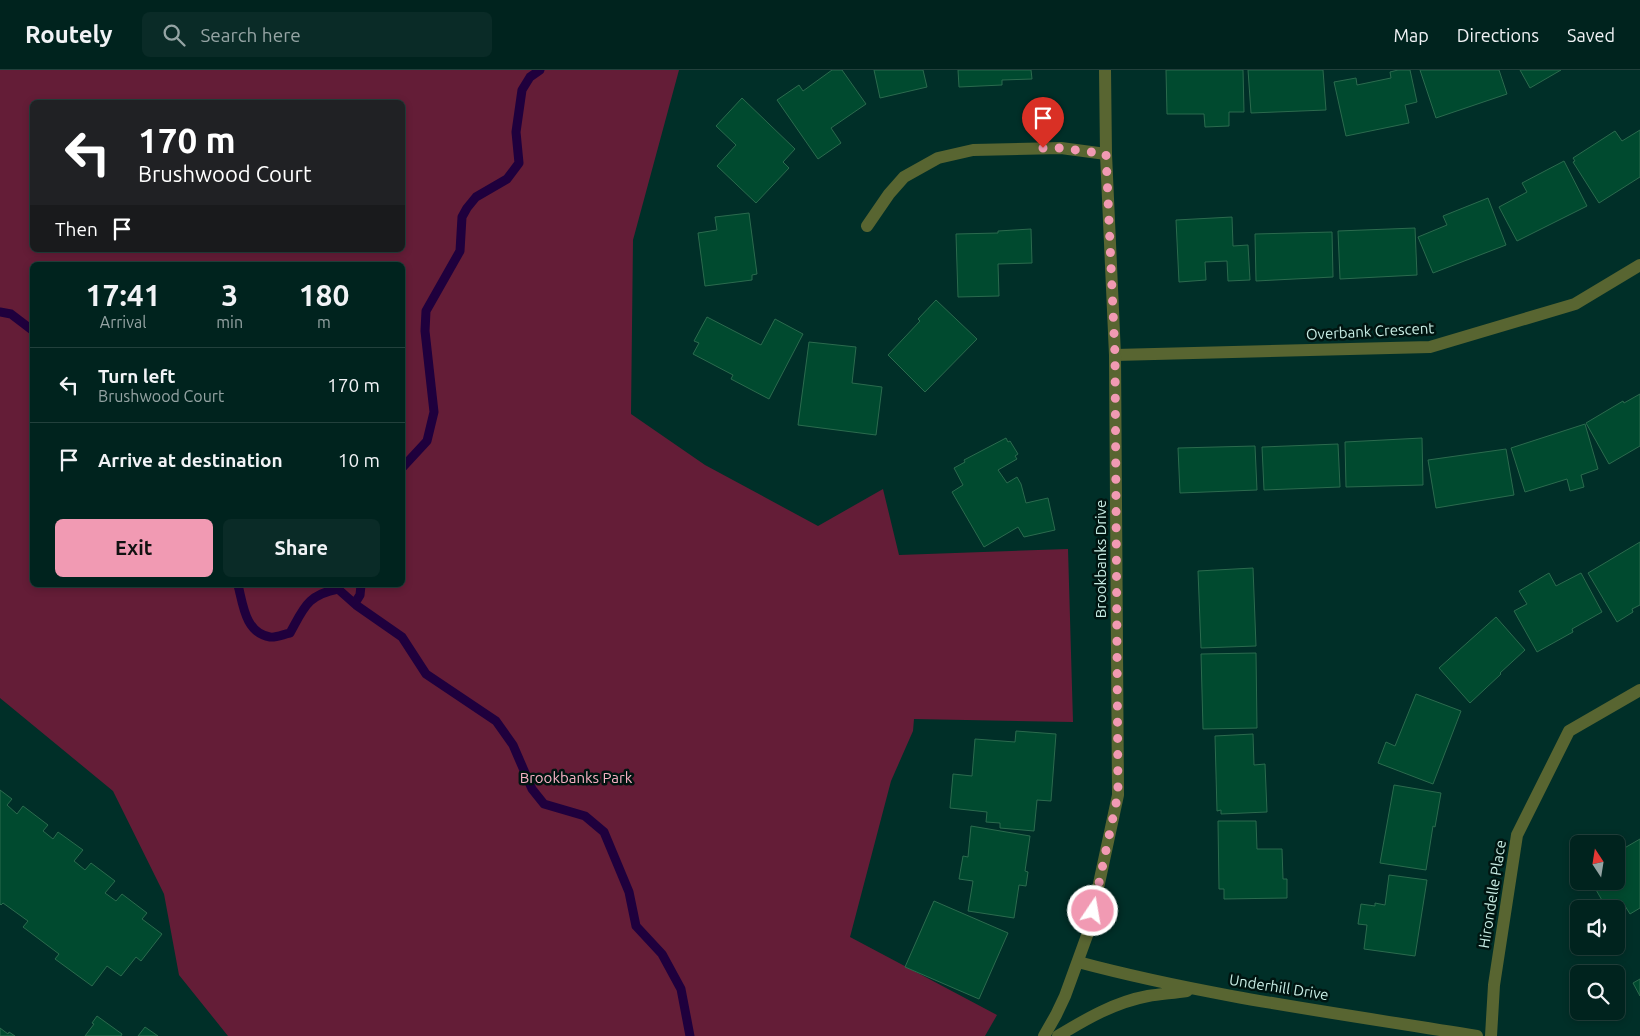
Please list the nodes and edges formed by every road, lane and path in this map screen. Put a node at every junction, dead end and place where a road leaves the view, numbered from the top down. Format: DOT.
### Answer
graph roads {
  1 [pos="1105,70"];
  2 [pos="1106,154"];
  3 [pos="867,226"];
  4 [pos="1640,265"];
  5 [pos="1115,355"];
  6 [pos="1640,690"];
  7 [pos="1078,962"];
  8 [pos="1197,990"];
  9 [pos="1044,1036"];
  10 [pos="1058,1036"];
  11 [pos="1477,1036"];
  12 [pos="1491,1036"];
  1 -- 2 [label="street, Brookbanks Drive"];
  2 -- 3 [label="street"];
  2 -- 5 [label="street, Brookbanks Drive"];
  4 -- 5 [label="street, Overbank Crescent"];
  5 -- 7 [label="street, Brookbanks Drive"];
  6 -- 12 [label="street, Hirondelle Place"];
  7 -- 8 [label="street, Underhill Drive"];
  7 -- 9 [label="street, Brookbanks Drive"];
  8 -- 10 [label="street"];
  8 -- 11 [label="street, Underhill Drive"];
}
